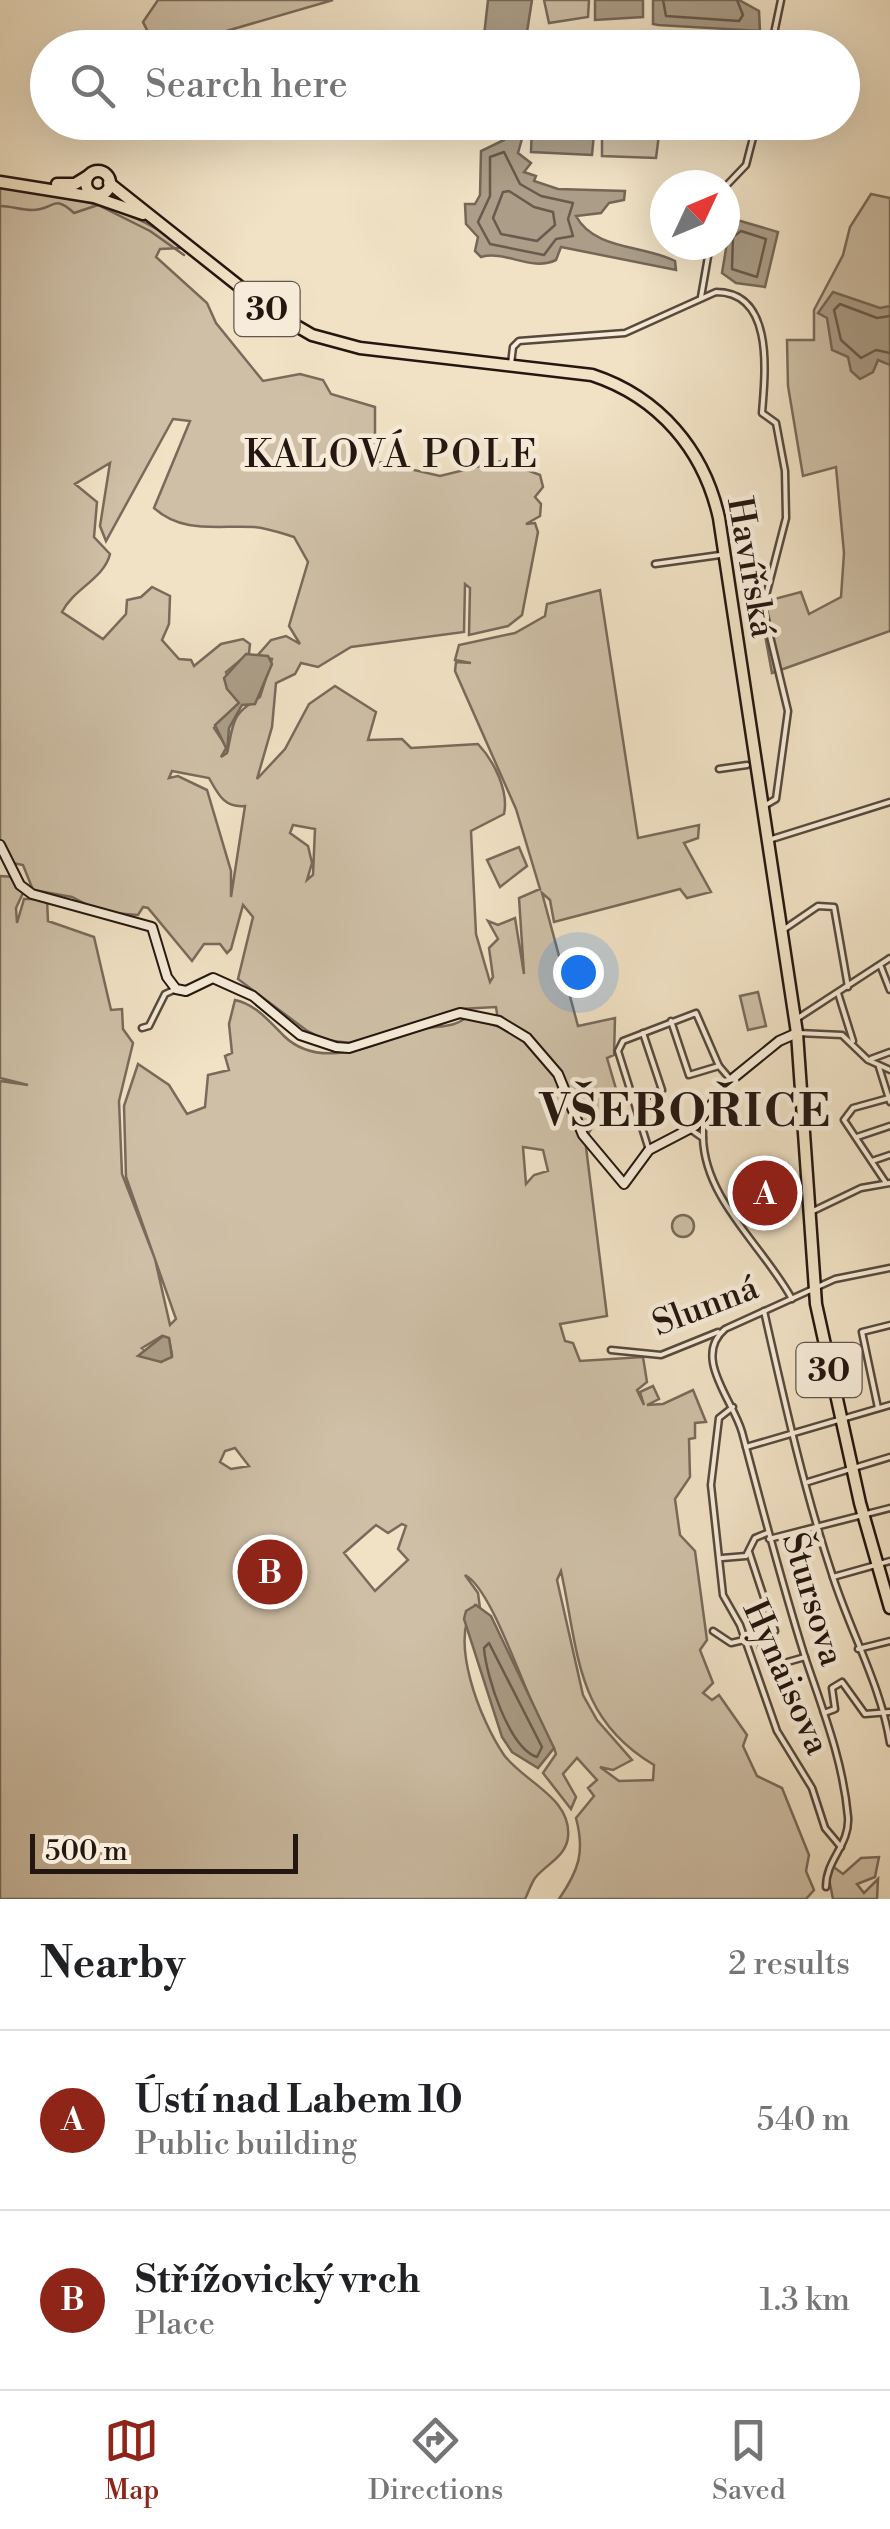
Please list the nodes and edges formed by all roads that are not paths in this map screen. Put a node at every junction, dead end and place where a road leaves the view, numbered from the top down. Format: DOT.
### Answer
graph roads {
  1 [pos="780,0"];
  2 [pos="774,30"];
  3 [pos="752,140"];
  4 [pos="740,171"];
  5 [pos="88,176"];
  6 [pos="109,182"];
  7 [pos="4,183"];
  8 [pos="67,192"];
  9 [pos="96,194"];
  10 [pos="134,210"];
  11 [pos="177,236"];
  12 [pos="707,260"];
  13 [pos="701,296"];
  14 [pos="511,364"];
  15 [pos="724,554"];
  16 [pos="655,564"];
  17 [pos="747,764"];
  18 [pos="719,769"];
  19 [pos="760,790"];
  20 [pos="776,794"];
  21 [pos="890,802"];
  22 [pos="763,806"];
  23 [pos="768,841"];
  24 [pos="0,844"];
  25 [pos="782,931"];
  26 [pos="890,958"];
  27 [pos="881,967"];
  28 [pos="167,978"];
  29 [pos="848,987"];
  30 [pos="176,989"];
  31 [pos="890,990"];
  32 [pos="838,992"];
  33 [pos="165,994"];
  34 [pos="795,1020"];
  35 [pos="671,1021"];
  36 [pos="142,1028"];
  37 [pos="643,1032"];
  38 [pos="796,1033"];
  39 [pos="854,1046"];
  40 [pos="890,1052"];
  41 [pos="868,1060"];
  42 [pos="719,1066"];
  43 [pos="879,1066"];
  44 [pos="890,1070"];
  45 [pos="731,1080"];
  46 [pos="889,1100"];
  47 [pos="634,1102"];
  48 [pos="703,1119"];
  49 [pos="890,1126"];
  50 [pos="690,1129"];
  51 [pos="703,1138"];
  52 [pos="856,1138"];
  53 [pos="648,1150"];
  54 [pos="890,1155"];
  55 [pos="872,1160"];
  56 [pos="888,1183"];
  57 [pos="809,1214"];
  58 [pos="890,1268"];
  59 [pos="814,1288"];
  60 [pos="792,1299"];
  61 [pos="764,1310"];
  62 [pos="890,1324"];
  63 [pos="725,1329"];
  64 [pos="611,1350"];
  65 [pos="890,1405"];
  66 [pos="733,1407"];
  67 [pos="878,1408"];
  68 [pos="841,1419"];
  69 [pos="794,1433"];
  70 [pos="746,1447"];
  71 [pos="890,1457"];
  72 [pos="852,1469"];
  73 [pos="806,1483"];
  74 [pos="890,1508"];
  75 [pos="864,1514"];
  76 [pos="817,1526"];
  77 [pos="768,1536"];
  78 [pos="750,1552"];
  79 [pos="722,1558"];
  80 [pos="890,1561"];
  81 [pos="876,1564"];
  82 [pos="832,1576"];
  83 [pos="890,1608"];
  84 [pos="713,1631"];
  85 [pos="775,1631"];
  86 [pos="744,1640"];
  87 [pos="890,1641"];
  88 [pos="761,1648"];
  89 [pos="858,1650"];
  90 [pos="805,1657"];
  91 [pos="888,1712"];
  92 [pos="824,1713"];
  93 [pos="890,1743"];
  94 [pos="841,1847"];
  95 [pos="826,1887"];
  1 -- 2 [label="street"];
  3 -- 4 [label="street"];
  5 -- 6 [label="main road, Havířská / 30"];
  5 -- 7 [label="main road, Havířská / 30"];
  5 -- 9 [label="main road"];
  6 -- 9 [label="main road"];
  6 -- 11 [label="main road, Havířská / 30"];
  7 -- 8 [label="main road, Havířská / 30"];
  8 -- 9 [label="main road, Havířská / 30"];
  8 -- 10 [label="main road, Havířská / 30"];
  9 -- 10 [label="main road, Havířská / 30"];
  10 -- 11 [label="main road, Havířská / 30"];
  11 -- 14 [label="main road, Havířská / 30"];
  12 -- 13 [label="street"];
  13 -- 14 [label="street"];
  13 -- 20 [label="street"];
  14 -- 15 [label="main road, Havířská / 30"];
  15 -- 16 [label="street"];
  15 -- 19 [label="main road, Havířská / 30"];
  17 -- 18 [label="street"];
  19 -- 20 [label="street"];
  19 -- 22 [label="main road, Havířská / 30"];
  20 -- 22 [label="street"];
  21 -- 23 [label="street"];
  22 -- 23 [label="main road, Havířská / 30"];
  23 -- 25 [label="main road, Havířská / 30"];
  24 -- 28 [label="street"];
  25 -- 29 [label="street"];
  25 -- 34 [label="main road, Havířská / 30"];
  26 -- 27 [label="street"];
  27 -- 29 [label="street"];
  27 -- 31 [label="street"];
  28 -- 30 [label="street"];
  28 -- 33 [label="street"];
  29 -- 32 [label="street"];
  30 -- 33 [label="street"];
  30 -- 53 [label="street"];
  32 -- 34 [label="street"];
  32 -- 39 [label="street"];
  33 -- 36 [label="street"];
  34 -- 38 [label="main road, Havířská / 30"];
  35 -- 37 [label="street"];
  35 -- 42 [label="street"];
  35 -- 42 [label="street"];
  37 -- 47 [label="street"];
  37 -- 47 [label="street"];
  38 -- 39 [label="street"];
  38 -- 45 [label="street"];
  38 -- 57 [label="main road, 30"];
  39 -- 41 [label="street"];
  40 -- 41 [label="street"];
  41 -- 43 [label="street"];
  42 -- 45 [label="street"];
  43 -- 44 [label="street"];
  43 -- 46 [label="street"];
  45 -- 48 [label="street"];
  46 -- 52 [label="street"];
  47 -- 53 [label="street"];
  48 -- 50 [label="street"];
  48 -- 51 [label="street"];
  49 -- 52 [label="street"];
  50 -- 51 [label="street"];
  50 -- 53 [label="street"];
  51 -- 60 [label="street"];
  52 -- 55 [label="street"];
  54 -- 55 [label="street"];
  55 -- 56 [label="street"];
  56 -- 57 [label="street"];
  57 -- 59 [label="main road, 30"];
  58 -- 59 [label="street, Slunná"];
  59 -- 60 [label="street, Slunná"];
  59 -- 68 [label="main road, 30"];
  60 -- 61 [label="street, Slunná"];
  61 -- 63 [label="street, Slunná"];
  61 -- 69 [label="street"];
  62 -- 67 [label="street"];
  63 -- 64 [label="street, Slunná"];
  63 -- 66 [label="street, Štursova"];
  65 -- 67 [label="street"];
  66 -- 70 [label="street, Štursova"];
  66 -- 79 [label="street, Hynaisova"];
  67 -- 68 [label="street"];
  68 -- 69 [label="street"];
  68 -- 72 [label="main road, 30"];
  69 -- 70 [label="street"];
  69 -- 73 [label="street"];
  70 -- 77 [label="street, Štursova"];
  71 -- 72 [label="street"];
  72 -- 73 [label="street"];
  72 -- 75 [label="main road, 30"];
  73 -- 76 [label="street"];
  74 -- 75 [label="street"];
  75 -- 76 [label="street"];
  75 -- 81 [label="main road, 30"];
  76 -- 77 [label="street"];
  76 -- 82 [label="street"];
  77 -- 78 [label="street"];
  77 -- 90 [label="street, Štursova"];
  78 -- 79 [label="street"];
  78 -- 85 [label="street"];
  79 -- 86 [label="street, Hynaisova"];
  80 -- 81 [label="street"];
  81 -- 82 [label="street"];
  81 -- 83 [label="main road, 30"];
  82 -- 89 [label="street"];
  84 -- 86 [label="street"];
  86 -- 94 [label="street, Hynaisova"];
  87 -- 89 [label="street"];
  88 -- 90 [label="street"];
  89 -- 91 [label="street"];
  90 -- 92 [label="street, Štursova"];
  91 -- 92 [label="street"];
  91 -- 93 [label="street"];
  92 -- 94 [label="street, Štursova"];
  94 -- 95 [label="street, Štursova"];
}
